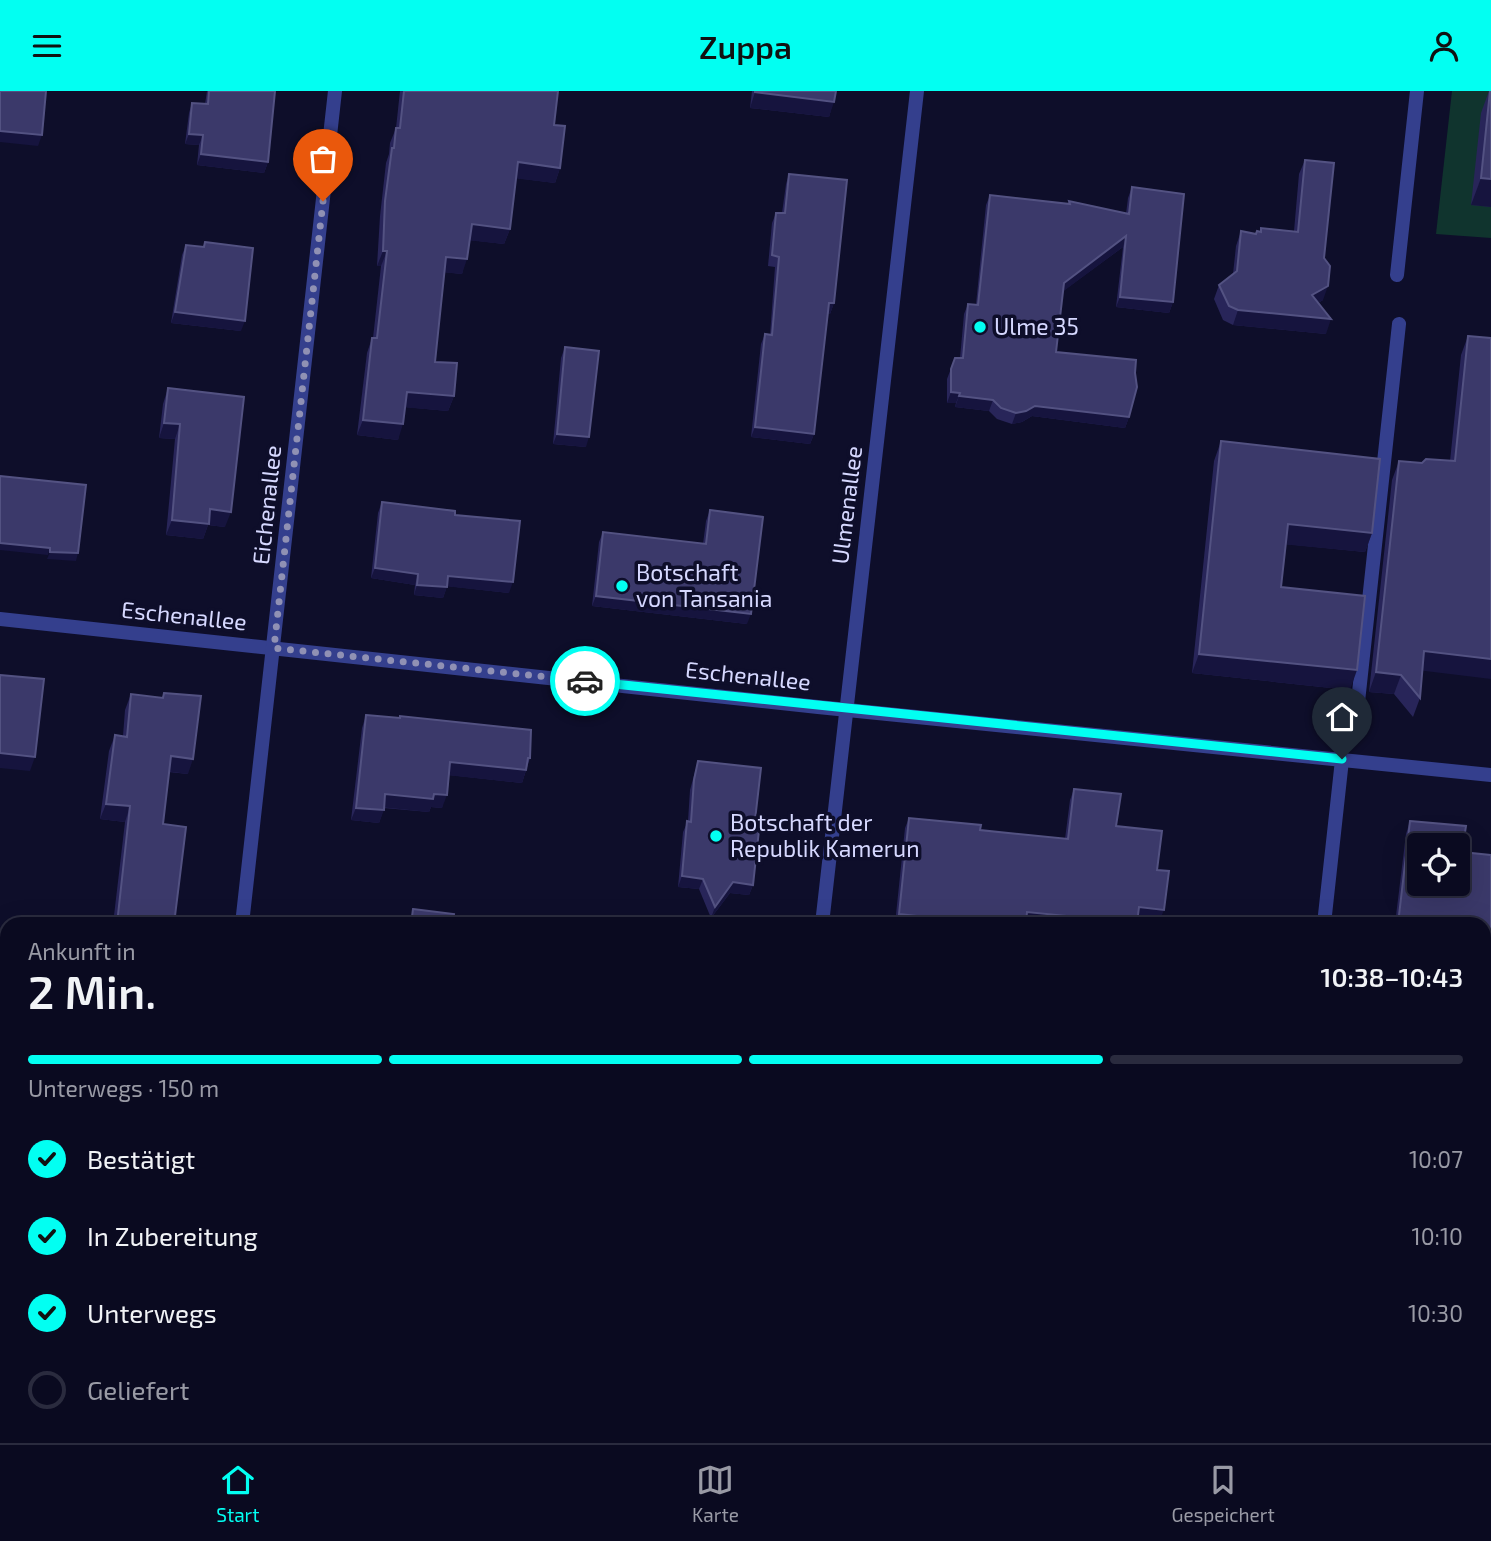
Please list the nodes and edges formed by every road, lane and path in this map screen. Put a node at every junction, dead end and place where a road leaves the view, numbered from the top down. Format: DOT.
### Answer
graph roads {
  1 [pos="335,91"];
  2 [pos="917,91"];
  3 [pos="1417,91"];
  4 [pos="1397,275"];
  5 [pos="1399,324"];
  6 [pos="0,619"];
  7 [pos="274,648"];
  8 [pos="846,710"];
  9 [pos="1357,711"];
  10 [pos="1342,759"];
  11 [pos="1491,775"];
  12 [pos="243,917"];
  13 [pos="823,917"];
  14 [pos="1325,917"];
  1 -- 7 [label="street, Eichenallee"];
  2 -- 8 [label="street, Ulmenallee"];
  3 -- 4 [label="street"];
  5 -- 9 [label="street"];
  6 -- 7 [label="street, Eschenallee"];
  7 -- 8 [label="street, Eschenallee"];
  7 -- 12 [label="street, Eichenallee"];
  8 -- 10 [label="street, Eschenallee"];
  8 -- 13 [label="street, Ulmenallee"];
  10 -- 11 [label="street, Eschenallee"];
  10 -- 14 [label="street"];
}
